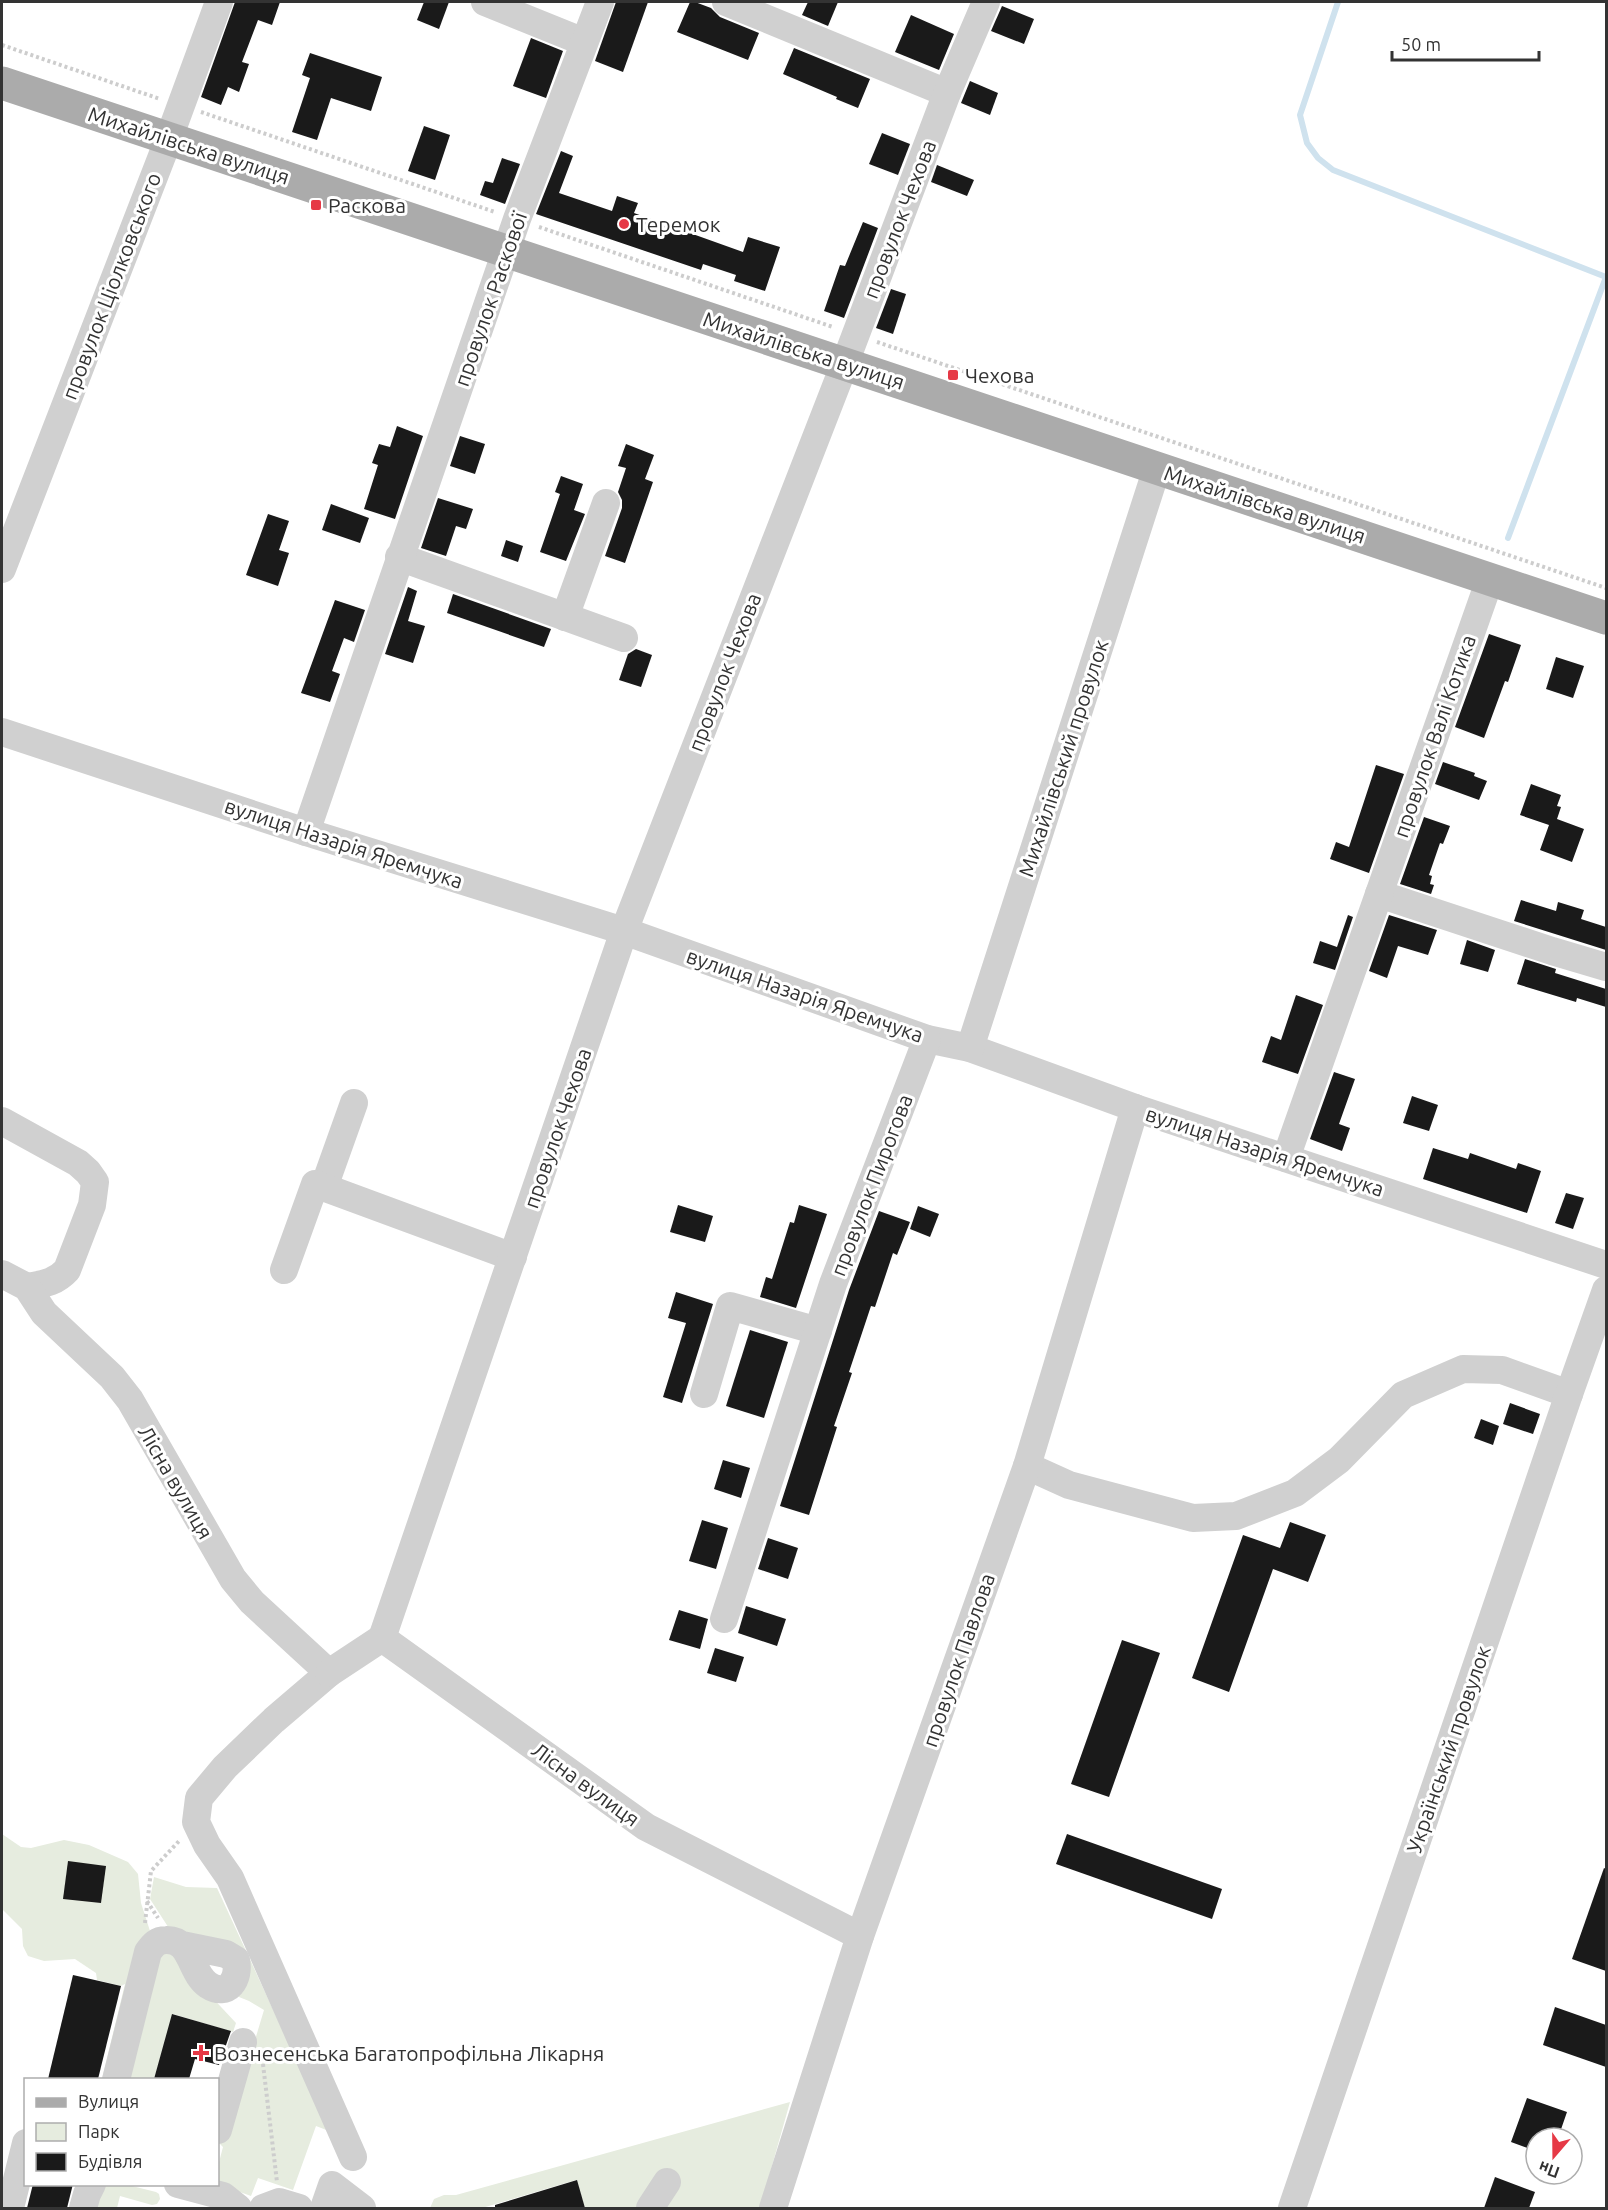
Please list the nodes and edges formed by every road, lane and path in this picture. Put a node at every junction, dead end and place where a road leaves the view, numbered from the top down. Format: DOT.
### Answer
graph roads {
  1 [pos="219,2"];
  2 [pos="485,2"];
  3 [pos="600,2"];
  4 [pos="726,2"];
  5 [pos="986,2"];
  6 [pos="584,42"];
  7 [pos="2,45"];
  8 [pos="2,83"];
  9 [pos="947,93"];
  10 [pos="181,106"];
  11 [pos="169,138"];
  12 [pos="517,219"];
  13 [pos="506,250"];
  14 [pos="850,349"];
  15 [pos="1157,468"];
  16 [pos="606,503"];
  17 [pos="399,557"];
  18 [pos="2,569"];
  19 [pos="1490,579"];
  20 [pos="1606,588"];
  21 [pos="565,616"];
  22 [pos="1606,618"];
  23 [pos="624,638"];
  24 [pos="2,732"];
  25 [pos="306,832"];
  26 [pos="1379,894"];
  27 [pos="624,931"];
  28 [pos="1606,967"];
  29 [pos="927,1039"];
  30 [pos="970,1048"];
  31 [pos="354,1103"];
  32 [pos="1135,1108"];
  33 [pos="2,1121"];
  34 [pos="1286,1158"];
  35 [pos="324,1188"];
  36 [pos="513,1257"];
  37 [pos="1606,1264"];
  38 [pos="284,1270"];
  39 [pos="2,1275"];
  40 [pos="27,1287"];
  41 [pos="1606,1290"];
  42 [pos="818,1331"];
  43 [pos="705,1394"];
  44 [pos="1569,1394"];
  45 [pos="1027,1466"];
  46 [pos="724,1618"];
  47 [pos="382,1638"];
  48 [pos="329,1673"];
  49 [pos="196,1822"];
  50 [pos="860,1936"];
  51 [pos="182,1945"];
  52 [pos="148,1952"];
  53 [pos="252,2049"];
  54 [pos="116,2078"];
  55 [pos="219,2128"];
  56 [pos="24,2151"];
  57 [pos="353,2157"];
  58 [pos="667,2182"];
  59 [pos="193,2186"];
  60 [pos="280,2206"];
  61 [pos="10,2208"];
  62 [pos="238,2208"];
  63 [pos="324,2208"];
  64 [pos="362,2208"];
  65 [pos="650,2208"];
  66 [pos="773,2208"];
  67 [pos="1292,2208"];
  1 -- 10 [label="street, провулок Ціолковського"];
  2 -- 6 [label="street"];
  3 -- 6 [label="street, провулок Раскової"];
  4 -- 9 [label="street"];
  5 -- 9 [label="street, провулок Чехова"];
  6 -- 12 [label="street, провулок Раскової"];
  7 -- 10 [label="path"];
  8 -- 11 [label="main road, Михайлівська вулиця"];
  9 -- 14 [label="street, провулок Чехова"];
  10 -- 11 [label="street, провулок Ціолковського"];
  10 -- 12 [label="path"];
  11 -- 13 [label="main road, Михайлівська вулиця"];
  11 -- 18 [label="street, провулок Ціолковського"];
  12 -- 13 [label="street, провулок Раскової"];
  12 -- 14 [label="path"];
  13 -- 14 [label="main road, Михайлівська вулиця"];
  13 -- 17 [label="street, провулок Раскової"];
  14 -- 15 [label="main road, Михайлівська вулиця"];
  14 -- 20 [label="path"];
  14 -- 27 [label="street, провулок Чехова"];
  15 -- 19 [label="main road, Михайлівська вулиця"];
  15 -- 30 [label="street, Михайлівський провулок"];
  16 -- 21 [label="street"];
  17 -- 21 [label="street"];
  17 -- 25 [label="street, провулок Раскової"];
  19 -- 22 [label="main road, Михайлівська вулиця"];
  19 -- 26 [label="street, провулок Валі Котика"];
  21 -- 23 [label="street"];
  24 -- 25 [label="street, вулиця Назарія Яремчука"];
  25 -- 27 [label="street, вулиця Назарія Яремчука"];
  26 -- 28 [label="street"];
  26 -- 34 [label="street, провулок Валі Котика"];
  27 -- 29 [label="street, вулиця Назарія Яремчука"];
  27 -- 36 [label="street, провулок Чехова"];
  29 -- 30 [label="street, вулиця Назарія Яремчука"];
  29 -- 42 [label="street, провулок Пирогова"];
  30 -- 32 [label="street, вулиця Назарія Яремчука"];
  31 -- 35 [label="street"];
  32 -- 34 [label="street, вулиця Назарія Яремчука"];
  32 -- 45 [label="street, провулок Павлова"];
  33 -- 40 [label="street"];
  34 -- 37 [label="street, вулиця Назарія Яремчука"];
  35 -- 36 [label="street"];
  35 -- 38 [label="street"];
  36 -- 47 [label="street, провулок Чехова"];
  39 -- 40 [label="street"];
  40 -- 48 [label="street, Лісна вулиця"];
  41 -- 44 [label="street, Український провулок"];
  42 -- 43 [label="street"];
  42 -- 46 [label="street, провулок Пирогова"];
  44 -- 45 [label="street"];
  44 -- 67 [label="street, Український провулок"];
  45 -- 50 [label="street, провулок Павлова"];
  47 -- 48 [label="street"];
  47 -- 50 [label="street, Лісна вулиця"];
  48 -- 49 [label="street"];
  49 -- 52 [label="path"];
  49 -- 57 [label="street"];
  50 -- 66 [label="street, провулок Павлова"];
  51 -- 52 [label="street"];
  52 -- 54 [label="street"];
  53 -- 55 [label="street"];
  53 -- 60 [label="path"];
  56 -- 61 [label="street"];
  58 -- 65 [label="street"];
  59 -- 62 [label="street"];
  63 -- 64 [label="street"];
}
